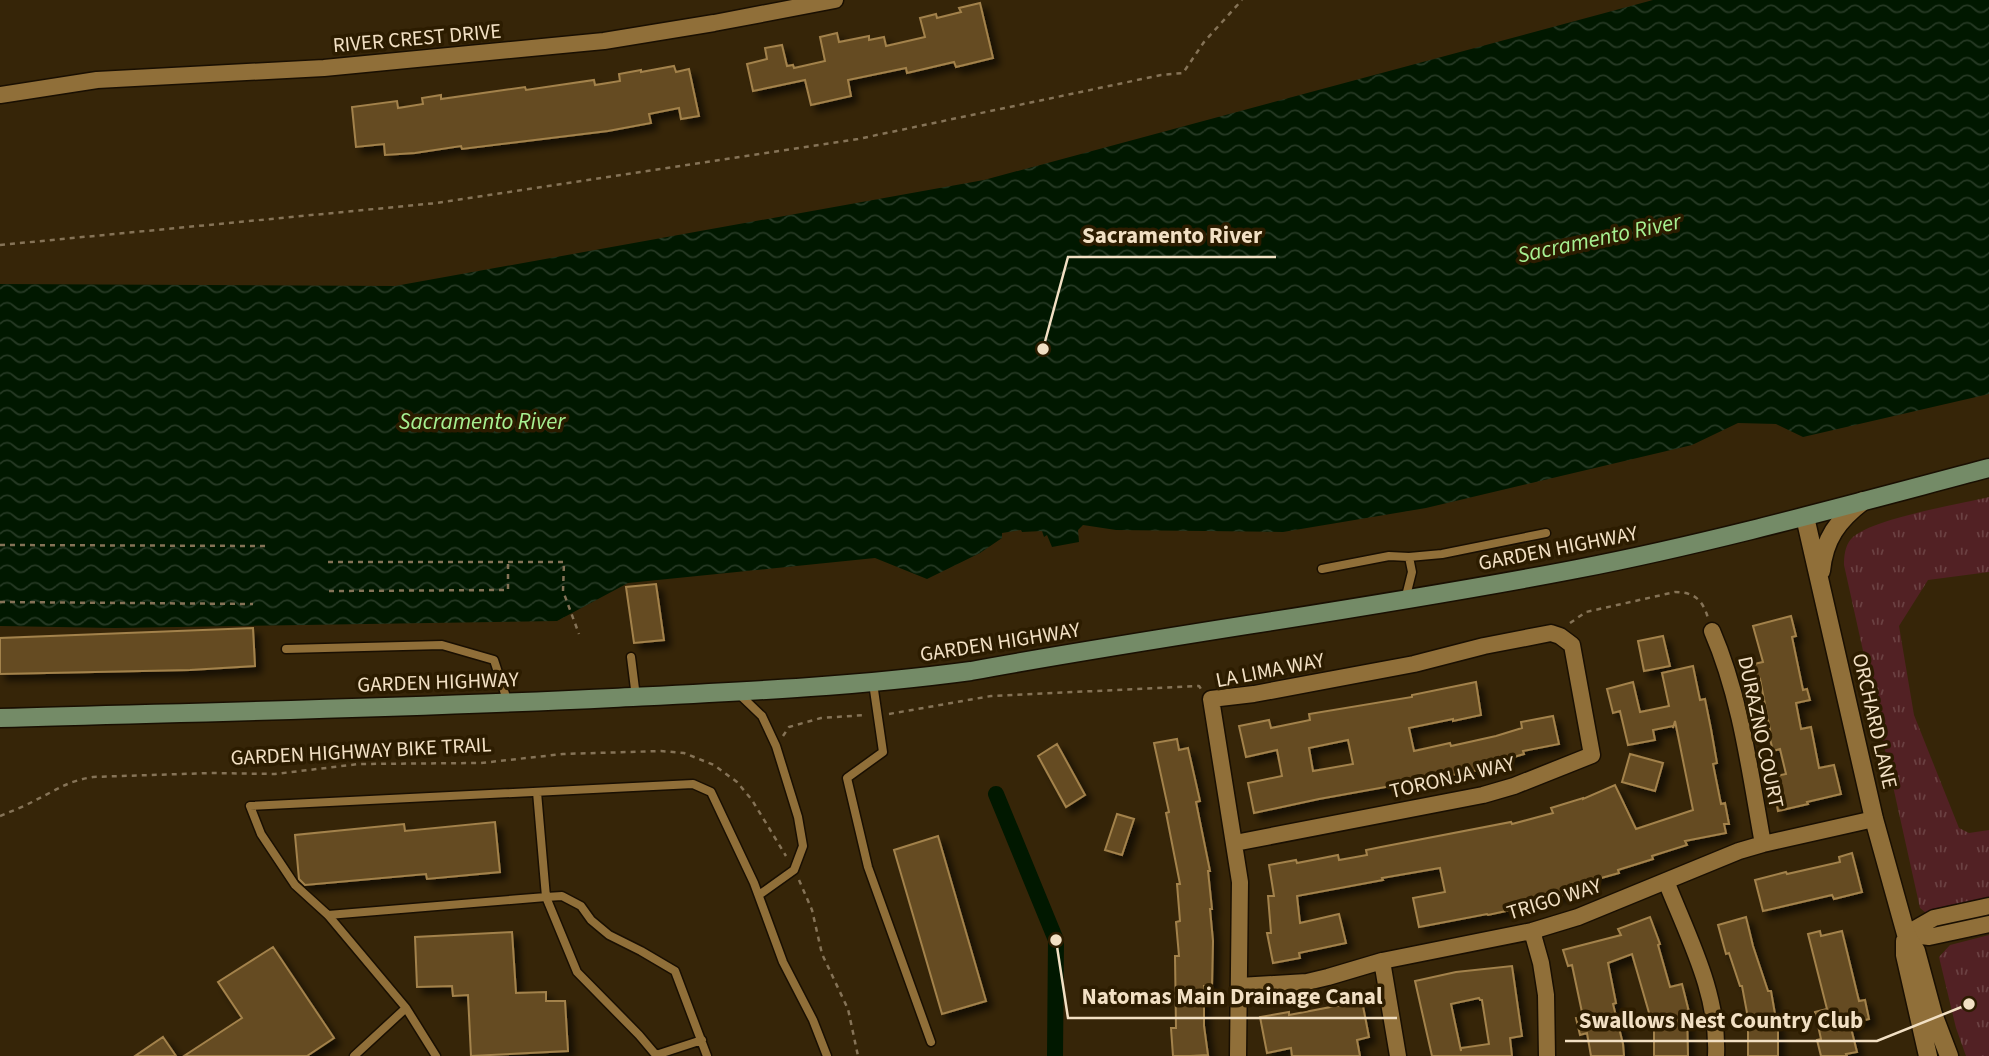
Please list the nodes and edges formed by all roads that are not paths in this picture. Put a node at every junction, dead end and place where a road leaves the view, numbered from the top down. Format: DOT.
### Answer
graph roads {
  1 [pos="835,0"];
  2 [pos="0,95"];
  3 [pos="1989,468"];
  4 [pos="1863,502"];
  5 [pos="1805,517"];
  6 [pos="1546,533"];
  7 [pos="1409,557"];
  8 [pos="1322,569"];
  9 [pos="1819,581"];
  10 [pos="1405,600"];
  11 [pos="1563,631"];
  12 [pos="1713,631"];
  13 [pos="286,649"];
  14 [pos="631,657"];
  15 [pos="873,683"];
  16 [pos="737,692"];
  17 [pos="636,696"];
  18 [pos="508,703"];
  19 [pos="0,718"];
  20 [pos="537,792"];
  21 [pos="1874,819"];
  22 [pos="1235,843"];
  23 [pos="1763,844"];
  24 [pos="1666,881"];
  25 [pos="759,895"];
  26 [pos="546,897"];
  27 [pos="1989,906"];
  28 [pos="328,915"];
  29 [pos="1989,924"];
  30 [pos="1532,931"];
  31 [pos="1906,934"];
  32 [pos="1382,961"];
  33 [pos="1239,986"];
  34 [pos="406,1008"];
  35 [pos="702,1040"];
  36 [pos="931,1042"];
  37 [pos="354,1056"];
  38 [pos="436,1056"];
  39 [pos="650,1056"];
  40 [pos="656,1056"];
  41 [pos="707,1056"];
  42 [pos="827,1056"];
  43 [pos="1238,1056"];
  44 [pos="1398,1056"];
  45 [pos="1547,1056"];
  46 [pos="1716,1056"];
  47 [pos="1928,1056"];
  48 [pos="1948,1056"];
  1 -- 2 [label="street, RIVER CREST DRIVE"];
  3 -- 4 [label="main road, GARDEN HIGHWAY"];
  4 -- 5 [label="main road, GARDEN HIGHWAY"];
  4 -- 9 [label="street"];
  5 -- 9 [label="street, ORCHARD LANE"];
  5 -- 10 [label="main road, GARDEN HIGHWAY"];
  6 -- 7 [label="lane"];
  7 -- 8 [label="lane"];
  7 -- 10 [label="lane"];
  9 -- 21 [label="street, ORCHARD LANE"];
  10 -- 15 [label="main road, GARDEN HIGHWAY"];
  11 -- 22 [label="street, TORONJA WAY"];
  11 -- 22 [label="street, LA LIMA WAY"];
  12 -- 23 [label="street, DURAZNO COURT"];
  13 -- 18 [label="lane"];
  14 -- 17 [label="lane"];
  15 -- 16 [label="main road, GARDEN HIGHWAY"];
  15 -- 36 [label="lane"];
  16 -- 17 [label="main road, GARDEN HIGHWAY"];
  16 -- 25 [label="lane"];
  17 -- 18 [label="main road, GARDEN HIGHWAY"];
  18 -- 19 [label="main road, GARDEN HIGHWAY"];
  20 -- 25 [label="lane"];
  20 -- 26 [label="lane"];
  20 -- 28 [label="lane"];
  21 -- 23 [label="street, TRIGO WAY"];
  21 -- 31 [label="street, ORCHARD LANE"];
  22 -- 33 [label="street, LA LIMA WAY"];
  23 -- 24 [label="street, TRIGO WAY"];
  24 -- 30 [label="street, TRIGO WAY"];
  24 -- 46 [label="street"];
  25 -- 42 [label="lane"];
  26 -- 28 [label="lane"];
  26 -- 35 [label="lane"];
  26 -- 40 [label="lane"];
  27 -- 31 [label="street"];
  28 -- 34 [label="lane"];
  29 -- 31 [label="street"];
  30 -- 32 [label="street, TRIGO WAY"];
  30 -- 45 [label="street"];
  31 -- 47 [label="street, ORCHARD LANE"];
  31 -- 48 [label="street, ORCHARD LANE"];
  32 -- 33 [label="street, TRIGO WAY"];
  32 -- 44 [label="street"];
  33 -- 43 [label="street, LA LIMA WAY"];
  34 -- 37 [label="lane"];
  34 -- 38 [label="lane"];
  35 -- 40 [label="lane"];
  35 -- 41 [label="lane"];
  39 -- 40 [label="lane"];
}
